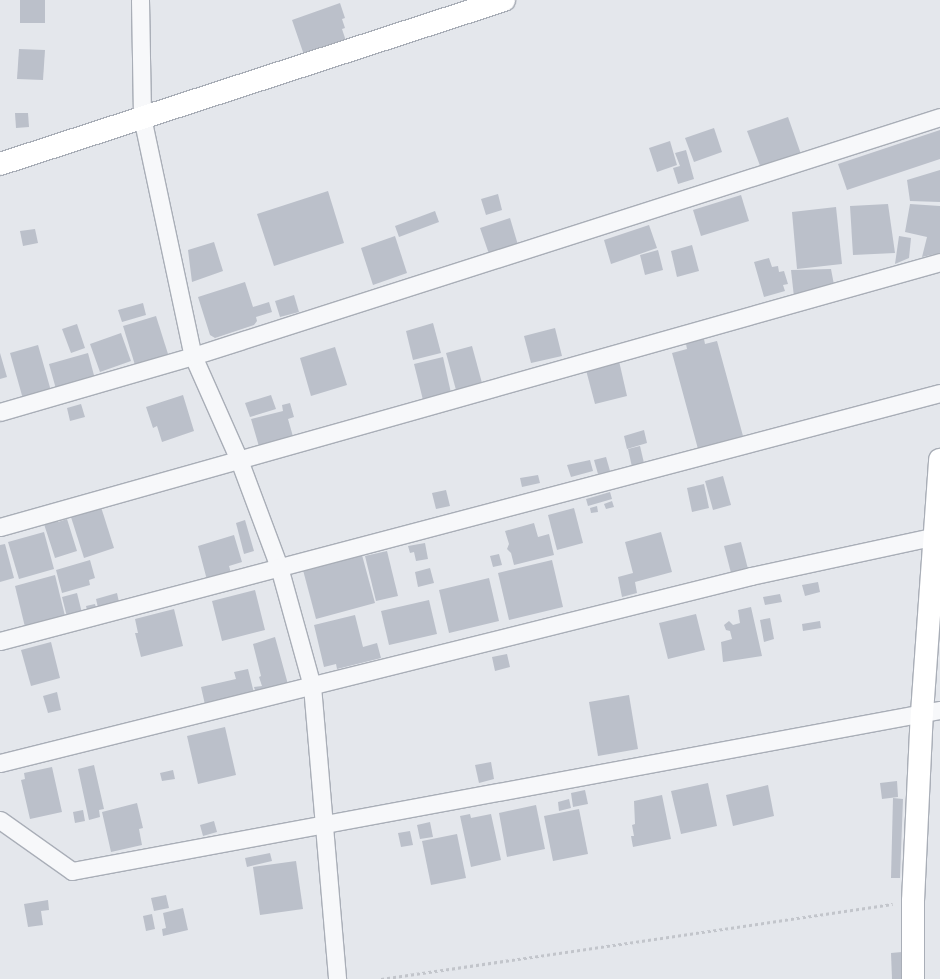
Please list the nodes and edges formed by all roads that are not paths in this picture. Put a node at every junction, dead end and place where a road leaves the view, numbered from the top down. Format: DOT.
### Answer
graph roads {
  1 [pos="140,0"];
  2 [pos="504,0"];
  3 [pos="142,117"];
  4 [pos="940,117"];
  5 [pos="0,164"];
  6 [pos="940,262"];
  7 [pos="192,356"];
  8 [pos="940,393"];
  9 [pos="0,412"];
  10 [pos="239,460"];
  11 [pos="940,460"];
  12 [pos="0,527"];
  13 [pos="937,536"];
  14 [pos="279,568"];
  15 [pos="0,641"];
  16 [pos="312,686"];
  17 [pos="931,711"];
  18 [pos="0,763"];
  19 [pos="0,820"];
  20 [pos="324,824"];
  21 [pos="336,979"];
  22 [pos="913,979"];
  1 -- 3 [label="street"];
  2 -- 3 [label="street"];
  3 -- 5 [label="street"];
  3 -- 7 [label="street"];
  4 -- 7 [label="street"];
  6 -- 10 [label="street"];
  7 -- 9 [label="street"];
  7 -- 10 [label="street"];
  8 -- 14 [label="street"];
  10 -- 12 [label="street"];
  10 -- 14 [label="street"];
  11 -- 13 [label="street"];
  13 -- 16 [label="street"];
  13 -- 17 [label="street"];
  14 -- 15 [label="street"];
  14 -- 16 [label="street"];
  16 -- 18 [label="street"];
  16 -- 20 [label="street"];
  17 -- 20 [label="street"];
  17 -- 22 [label="street"];
  19 -- 20 [label="street"];
  20 -- 21 [label="street"];
}
